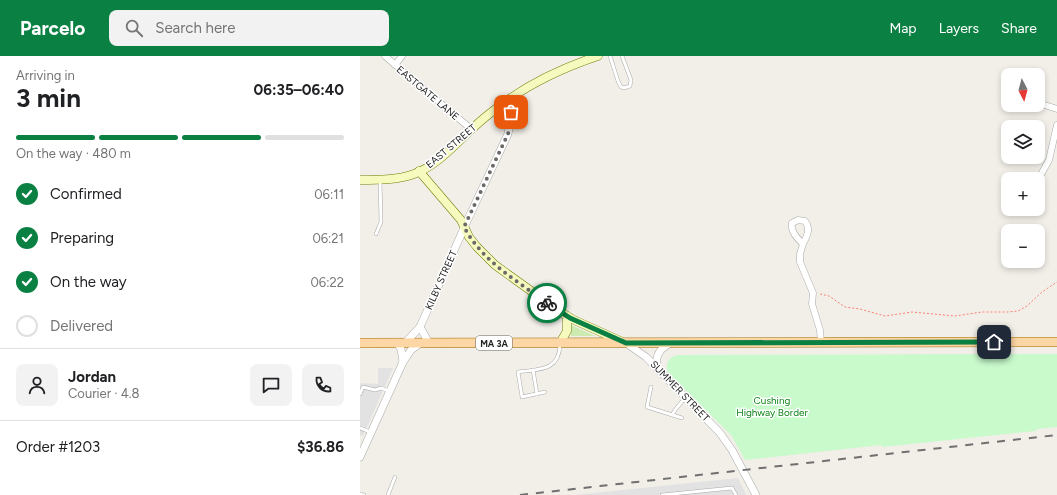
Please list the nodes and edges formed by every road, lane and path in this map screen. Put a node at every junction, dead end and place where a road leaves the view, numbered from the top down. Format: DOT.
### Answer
graph roads {
  1 [pos="385,56"];
  2 [pos="402,56"];
  3 [pos="598,56"];
  4 [pos="610,56"];
  5 [pos="622,56"];
  6 [pos="395,65"];
  7 [pos="505,102"];
  8 [pos="1045,105"];
  9 [pos="1057,109"];
  10 [pos="1057,125"];
  11 [pos="471,130"];
  12 [pos="419,171"];
  13 [pos="1043,172"];
  14 [pos="360,180"];
  15 [pos="380,180"];
  16 [pos="464,227"];
  17 [pos="376,234"];
  18 [pos="803,244"];
  19 [pos="1057,282"];
  20 [pos="813,294"];
  21 [pos="567,316"];
  22 [pos="420,327"];
  23 [pos="1057,342"];
  24 [pos="360,343"];
  25 [pos="401,343"];
  26 [pos="425,343"];
  27 [pos="560,343"];
  28 [pos="626,343"];
  29 [pos="671,343"];
  30 [pos="821,343"];
  31 [pos="403,362"];
  32 [pos="657,367"];
  33 [pos="533,370"];
  34 [pos="651,387"];
  35 [pos="390,391"];
  36 [pos="545,392"];
  37 [pos="360,394"];
  38 [pos="537,394"];
  39 [pos="686,397"];
  40 [pos="672,415"];
  41 [pos="682,418"];
  42 [pos="360,428"];
  43 [pos="371,433"];
  44 [pos="360,458"];
  45 [pos="395,477"];
  46 [pos="360,494"];
  47 [pos="364,495"];
  48 [pos="388,495"];
  49 [pos="662,495"];
  50 [pos="736,495"];
  51 [pos="756,495"];
  1 -- 6 [label="street, EASTGATE LANE"];
  2 -- 6 [label="street"];
  3 -- 7 [label="main road, EAST STREET"];
  4 -- 5 [label="lane"];
  6 -- 11 [label="street, EASTGATE LANE"];
  7 -- 11 [label="main road, EAST STREET"];
  7 -- 16 [label="street, KILBY STREET"];
  8 -- 9 [label="street"];
  10 -- 13 [label="street"];
  11 -- 12 [label="main road, EAST STREET"];
  12 -- 15 [label="main road, EAST STREET"];
  12 -- 16 [label="main road, SUMMER STREET"];
  14 -- 15 [label="main road, EAST STREET"];
  15 -- 17 [label="lane"];
  16 -- 21 [label="main road, SUMMER STREET"];
  16 -- 22 [label="street, KILBY STREET"];
  18 -- 20 [label="street"];
  19 -- 20 [label="path"];
  20 -- 30 [label="street"];
  21 -- 27 [label="main road"];
  21 -- 28 [label="main road, SUMMER STREET"];
  22 -- 25 [label="street, KILBY STREET"];
  22 -- 26 [label="street"];
  23 -- 30 [label="main road, MA 3A"];
  24 -- 25 [label="main road, MA 3A"];
  25 -- 26 [label="main road, MA 3A"];
  25 -- 31 [label="street"];
  26 -- 27 [label="main road, MA 3A"];
  26 -- 31 [label="street"];
  27 -- 28 [label="main road, MA 3A"];
  27 -- 33 [label="lane"];
  28 -- 29 [label="main road, MA 3A"];
  28 -- 32 [label="street, SUMMER STREET"];
  29 -- 30 [label="main road, MA 3A"];
  29 -- 32 [label="street"];
  31 -- 35 [label="street"];
  32 -- 39 [label="street, SUMMER STREET"];
  33 -- 38 [label="lane"];
  33 -- 38 [label="lane"];
  34 -- 40 [label="lane"];
  35 -- 37 [label="lane"];
  35 -- 43 [label="street"];
  36 -- 38 [label="lane"];
  39 -- 40 [label="lane"];
  39 -- 51 [label="street, SUMMER STREET"];
  40 -- 41 [label="lane"];
  42 -- 43 [label="lane"];
  43 -- 44 [label="street"];
  45 -- 48 [label="lane"];
  46 -- 47 [label="lane"];
  49 -- 50 [label="lane"];
}
